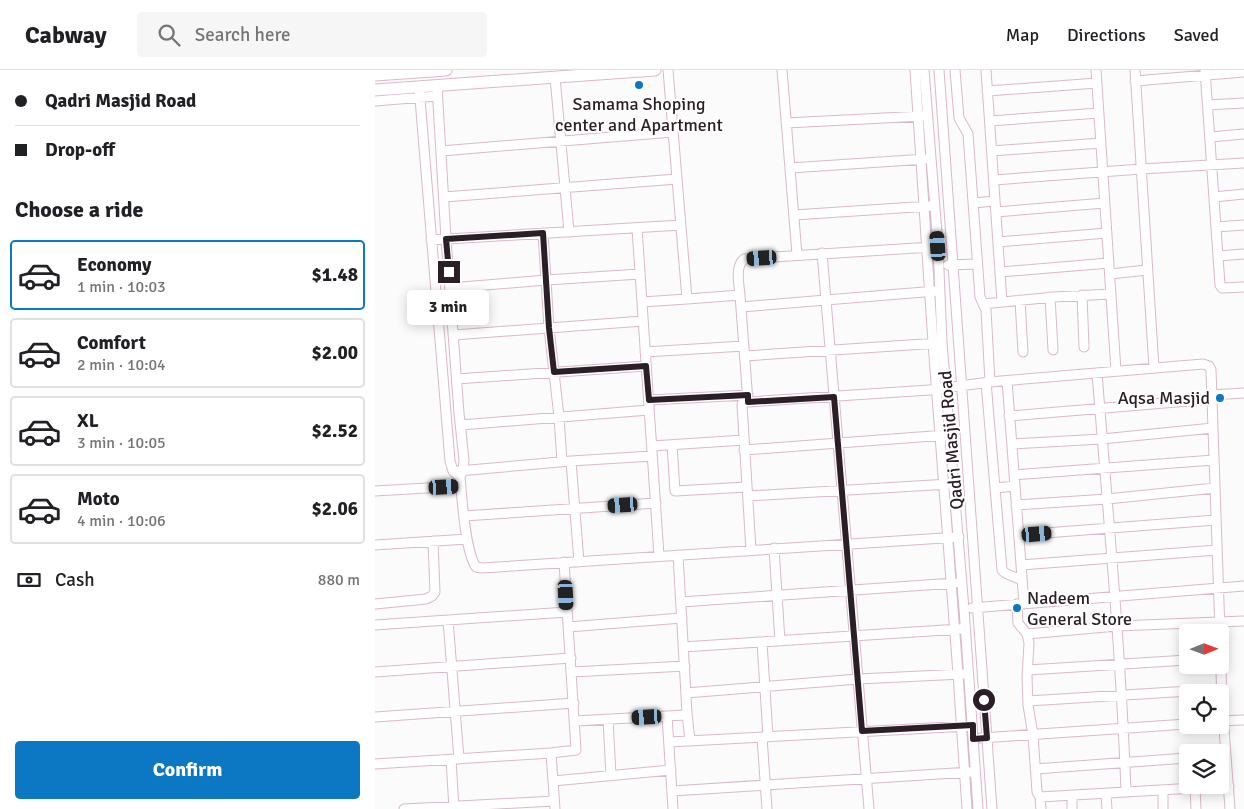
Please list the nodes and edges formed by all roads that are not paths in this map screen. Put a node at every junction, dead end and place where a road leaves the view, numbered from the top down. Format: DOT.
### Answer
graph roads {
  1 [pos="446,70"];
  2 [pos="655,70"];
  3 [pos="668,70"];
  4 [pos="782,70"];
  5 [pos="915,70"];
  6 [pos="924,70"];
  7 [pos="939,70"];
  8 [pos="955,70"];
  9 [pos="986,70"];
  10 [pos="1096,70"];
  11 [pos="1135,70"];
  12 [pos="415,71"];
  13 [pos="1205,72"];
  14 [pos="1244,72"];
  15 [pos="375,75"];
  16 [pos="518,75"];
  17 [pos="504,76"];
  18 [pos="555,77"];
  19 [pos="1135,81"];
  20 [pos="1097,83"];
  21 [pos="375,90"];
  22 [pos="987,90"];
  23 [pos="437,91"];
  24 [pos="419,92"];
  25 [pos="375,101"];
  26 [pos="1244,103"];
  27 [pos="1207,106"];
  28 [pos="1099,113"];
  29 [pos="917,116"];
  30 [pos="928,116"];
  31 [pos="990,121"];
  32 [pos="786,123"];
  33 [pos="673,132"];
  34 [pos="1244,134"];
  35 [pos="1210,137"];
  36 [pos="561,141"];
  37 [pos="1101,143"];
  38 [pos="441,151"];
  39 [pos="992,151"];
  40 [pos="931,159"];
  41 [pos="922,160"];
  42 [pos="1244,163"];
  43 [pos="1212,166"];
  44 [pos="790,168"];
  45 [pos="1141,169"];
  46 [pos="1103,172"];
  47 [pos="677,179"];
  48 [pos="994,180"];
  49 [pos="565,187"];
  50 [pos="1244,194"];
  51 [pos="444,196"];
  52 [pos="1214,197"];
  53 [pos="995,202"];
  54 [pos="973,203"];
  55 [pos="1105,203"];
  56 [pos="935,205"];
  57 [pos="924,206"];
  58 [pos="996,212"];
  59 [pos="794,215"];
  60 [pos="681,225"];
  61 [pos="1244,225"];
  62 [pos="1216,227"];
  63 [pos="637,228"];
  64 [pos="569,232"];
  65 [pos="543,233"];
  66 [pos="1107,233"];
  67 [pos="446,239"];
  68 [pos="431,240"];
  69 [pos="998,242"];
  70 [pos="938,246"];
  71 [pos="927,247"];
  72 [pos="822,253"];
  73 [pos="1244,254"];
  74 [pos="797,255"];
  75 [pos="1218,256"];
  76 [pos="1109,263"];
  77 [pos="977,264"];
  78 [pos="939,265"];
  79 [pos="953,265"];
  80 [pos="1147,270"];
  81 [pos="1000,272"];
  82 [pos="640,274"];
  83 [pos="1110,274"];
  84 [pos="545,280"];
  85 [pos="1244,287"];
  86 [pos="450,288"];
  87 [pos="941,291"];
  88 [pos="930,292"];
  89 [pos="740,294"];
  90 [pos="1111,294"];
  91 [pos="1082,295"];
  92 [pos="1050,297"];
  93 [pos="687,300"];
  94 [pos="826,300"];
  95 [pos="1020,300"];
  96 [pos="642,302"];
  97 [pos="1002,302"];
  98 [pos="983,304"];
  99 [pos="741,307"];
  100 [pos="643,321"];
  101 [pos="549,328"];
  102 [pos="453,335"];
  103 [pos="938,343"];
  104 [pos="744,346"];
  105 [pos="1084,347"];
  106 [pos="830,350"];
  107 [pos="1053,350"];
  108 [pos="645,352"];
  109 [pos="1023,352"];
  110 [pos="745,356"];
  111 [pos="646,366"];
  112 [pos="1154,368"];
  113 [pos="1116,371"];
  114 [pos="554,372"];
  115 [pos="1097,373"];
  116 [pos="457,379"];
  117 [pos="1007,380"];
  118 [pos="988,382"];
  119 [pos="962,386"];
  120 [pos="941,388"];
  121 [pos="1244,393"];
  122 [pos="834,397"];
  123 [pos="1212,397"];
  124 [pos="748,398"];
  125 [pos="649,400"];
  126 [pos="1100,408"];
  127 [pos="649,410"];
  128 [pos="1009,416"];
  129 [pos="559,418"];
  130 [pos="461,425"];
  131 [pos="1213,428"];
  132 [pos="945,435"];
  133 [pos="1102,439"];
  134 [pos="743,440"];
  135 [pos="838,443"];
  136 [pos="1012,444"];
  137 [pos="672,445"];
  138 [pos="652,446"];
  139 [pos="744,450"];
  140 [pos="652,456"];
  141 [pos="1214,460"];
  142 [pos="566,461"];
  143 [pos="1105,468"];
  144 [pos="1014,475"];
  145 [pos="459,476"];
  146 [pos="945,484"];
  147 [pos="954,484"];
  148 [pos="1015,486"];
  149 [pos="995,488"];
  150 [pos="1215,488"];
  151 [pos="842,490"];
  152 [pos="375,491"];
  153 [pos="747,491"];
  154 [pos="1107,499"];
  155 [pos="655,503"];
  156 [pos="1016,505"];
  157 [pos="575,508"];
  158 [pos="464,516"];
  159 [pos="1216,520"];
  160 [pos="1109,528"];
  161 [pos="1019,535"];
  162 [pos="959,537"];
  163 [pos="947,538"];
  164 [pos="467,539"];
  165 [pos="433,541"];
  166 [pos="847,544"];
  167 [pos="375,545"];
  168 [pos="773,548"];
  169 [pos="751,550"];
  170 [pos="1217,550"];
  171 [pos="678,555"];
  172 [pos="659,556"];
  173 [pos="1112,558"];
  174 [pos="564,562"];
  175 [pos="579,562"];
  176 [pos="1021,565"];
  177 [pos="1022,580"];
  178 [pos="962,583"];
  179 [pos="951,584"];
  180 [pos="1244,586"];
  181 [pos="1218,588"];
  182 [pos="851,590"];
  183 [pos="776,596"];
  184 [pos="1115,596"];
  185 [pos="681,602"];
  186 [pos="375,604"];
  187 [pos="1020,604"];
  188 [pos="977,608"];
  189 [pos="964,609"];
  190 [pos="567,612"];
  191 [pos="682,618"];
  192 [pos="448,620"];
  193 [pos="1244,621"];
  194 [pos="1219,622"];
  195 [pos="375,625"];
  196 [pos="568,626"];
  197 [pos="1117,626"];
  198 [pos="955,629"];
  199 [pos="966,629"];
  200 [pos="1027,634"];
  201 [pos="854,636"];
  202 [pos="780,641"];
  203 [pos="762,642"];
  204 [pos="683,647"];
  205 [pos="571,658"];
  206 [pos="1179,660"];
  207 [pos="1120,664"];
  208 [pos="685,666"];
  209 [pos="452,667"];
  210 [pos="1028,670"];
  211 [pos="375,672"];
  212 [pos="571,672"];
  213 [pos="958,674"];
  214 [pos="969,674"];
  215 [pos="858,679"];
  216 [pos="765,687"];
  217 [pos="1179,692"];
  218 [pos="687,693"];
  219 [pos="1122,695"];
  220 [pos="1028,701"];
  221 [pos="574,703"];
  222 [pos="455,712"];
  223 [pos="687,713"];
  224 [pos="667,716"];
  225 [pos="375,717"];
  226 [pos="608,720"];
  227 [pos="1244,720"];
  228 [pos="575,721"];
  229 [pos="1229,721"];
  230 [pos="973,725"];
  231 [pos="1179,725"];
  232 [pos="962,726"];
  233 [pos="1124,728"];
  234 [pos="862,731"];
  235 [pos="1033,735"];
  236 [pos="765,737"];
  237 [pos="987,738"];
  238 [pos="973,739"];
  239 [pos="690,741"];
  240 [pos="669,742"];
  241 [pos="551,754"];
  242 [pos="455,759"];
  243 [pos="1179,759"];
  244 [pos="1125,762"];
  245 [pos="375,764"];
  246 [pos="1035,769"];
  247 [pos="671,770"];
  248 [pos="975,772"];
  249 [pos="965,773"];
  250 [pos="611,775"];
  251 [pos="866,778"];
  252 [pos="553,781"];
  253 [pos="765,785"];
  254 [pos="1229,786"];
  255 [pos="1179,789"];
  256 [pos="1163,790"];
  257 [pos="672,791"];
  258 [pos="1126,792"];
  259 [pos="1106,794"];
  260 [pos="1195,794"];
  261 [pos="1071,796"];
  262 [pos="1040,797"];
  263 [pos="555,805"];
  264 [pos="454,808"];
  265 [pos="404,809"];
  266 [pos="673,809"];
  267 [pos="767,809"];
  268 [pos="869,809"];
  269 [pos="967,809"];
  270 [pos="978,809"];
  271 [pos="992,809"];
  272 [pos="1041,809"];
  273 [pos="1072,809"];
  274 [pos="1107,809"];
  275 [pos="1163,809"];
  276 [pos="1196,809"];
  277 [pos="1231,809"];
  1 -- 12 [label="main road"];
  2 -- 18 [label="main road"];
  3 -- 33 [label="street"];
  4 -- 32 [label="street"];
  5 -- 29 [label="street"];
  6 -- 30 [label="street, Qadri Masjid Road"];
  7 -- 79 [label="street, Qadri Masjid Road"];
  8 -- 54 [label="street"];
  9 -- 22 [label="street"];
  10 -- 20 [label="street"];
  11 -- 19 [label="street"];
  12 -- 15 [label="main road"];
  13 -- 14 [label="street"];
  13 -- 19 [label="street"];
  13 -- 27 [label="street"];
  16 -- 17 [label="main road"];
  16 -- 18 [label="main road"];
  17 -- 23 [label="main road"];
  18 -- 36 [label="street"];
  19 -- 45 [label="street"];
  20 -- 22 [label="street"];
  20 -- 28 [label="street"];
  21 -- 24 [label="main road"];
  22 -- 31 [label="street"];
  23 -- 24 [label="main road"];
  23 -- 38 [label="street"];
  24 -- 25 [label="street"];
  24 -- 68 [label="street"];
  26 -- 27 [label="street"];
  27 -- 35 [label="street"];
  28 -- 31 [label="street"];
  28 -- 37 [label="street"];
  29 -- 30 [label="street"];
  29 -- 32 [label="street"];
  29 -- 41 [label="street"];
  30 -- 40 [label="street, Qadri Masjid Road"];
  31 -- 39 [label="street"];
  32 -- 44 [label="street"];
  33 -- 36 [label="street"];
  33 -- 47 [label="street"];
  34 -- 35 [label="street"];
  35 -- 43 [label="street"];
  36 -- 38 [label="street"];
  36 -- 49 [label="street"];
  37 -- 39 [label="street"];
  37 -- 46 [label="street"];
  38 -- 51 [label="street"];
  39 -- 48 [label="street"];
  40 -- 41 [label="street"];
  40 -- 56 [label="street, Qadri Masjid Road"];
  41 -- 44 [label="street"];
  41 -- 57 [label="street"];
  42 -- 43 [label="street"];
  43 -- 45 [label="street"];
  43 -- 52 [label="street"];
  44 -- 59 [label="street"];
  45 -- 46 [label="street"];
  45 -- 80 [label="street"];
  46 -- 48 [label="street"];
  46 -- 55 [label="street"];
  47 -- 49 [label="street"];
  47 -- 60 [label="street"];
  48 -- 53 [label="street"];
  49 -- 51 [label="street"];
  49 -- 64 [label="street"];
  50 -- 52 [label="street"];
  51 -- 67 [label="street"];
  52 -- 62 [label="street"];
  53 -- 54 [label="street"];
  53 -- 58 [label="street"];
  54 -- 77 [label="street"];
  55 -- 58 [label="street"];
  55 -- 66 [label="street"];
  56 -- 57 [label="street"];
  56 -- 70 [label="street, Qadri Masjid Road"];
  57 -- 59 [label="street"];
  57 -- 71 [label="street"];
  58 -- 69 [label="street"];
  59 -- 74 [label="street"];
  60 -- 63 [label="street"];
  60 -- 93 [label="street"];
  61 -- 62 [label="street"];
  62 -- 75 [label="street"];
  63 -- 64 [label="street"];
  63 -- 82 [label="street"];
  64 -- 65 [label="street"];
  65 -- 67 [label="street"];
  65 -- 84 [label="street"];
  66 -- 69 [label="street"];
  66 -- 76 [label="street"];
  67 -- 68 [label="street"];
  67 -- 86 [label="street"];
  68 -- 145 [label="street"];
  69 -- 81 [label="street"];
  70 -- 71 [label="street"];
  70 -- 78 [label="street, Qadri Masjid Road"];
  71 -- 72 [label="street"];
  71 -- 88 [label="street"];
  72 -- 74 [label="street"];
  72 -- 94 [label="street"];
  73 -- 75 [label="street"];
  74 -- 89 [label="street"];
  75 -- 85 [label="street"];
  76 -- 81 [label="street"];
  76 -- 83 [label="street"];
  77 -- 79 [label="street"];
  77 -- 98 [label="street"];
  78 -- 79 [label="street"];
  78 -- 87 [label="street, Qadri Masjid Road"];
  79 -- 119 [label="street, Qadri Masjid Road"];
  80 -- 83 [label="street"];
  80 -- 112 [label="street"];
  81 -- 97 [label="street"];
  82 -- 84 [label="street"];
  82 -- 96 [label="street"];
  83 -- 90 [label="street"];
  84 -- 86 [label="street"];
  84 -- 101 [label="street"];
  86 -- 102 [label="street"];
  87 -- 88 [label="street"];
  87 -- 103 [label="street, Qadri Masjid Road"];
  88 -- 94 [label="street"];
  88 -- 103 [label="street"];
  89 -- 93 [label="street"];
  89 -- 99 [label="street"];
  90 -- 91 [label="street"];
  90 -- 113 [label="street"];
  91 -- 92 [label="street"];
  91 -- 105 [label="street"];
  92 -- 95 [label="street"];
  92 -- 107 [label="street"];
  93 -- 96 [label="street"];
  94 -- 99 [label="street"];
  94 -- 106 [label="street"];
  95 -- 97 [label="street"];
  95 -- 109 [label="street"];
  96 -- 100 [label="street"];
  97 -- 98 [label="street"];
  98 -- 118 [label="street"];
  99 -- 104 [label="street"];
  100 -- 101 [label="street"];
  100 -- 108 [label="street"];
  101 -- 102 [label="street"];
  101 -- 114 [label="street"];
  102 -- 116 [label="street"];
  103 -- 106 [label="street"];
  103 -- 120 [label="street, Qadri Masjid Road"];
  104 -- 108 [label="street"];
  104 -- 110 [label="street"];
  106 -- 110 [label="street"];
  106 -- 122 [label="street"];
  108 -- 111 [label="street"];
  110 -- 124 [label="street"];
  111 -- 114 [label="street"];
  111 -- 125 [label="street"];
  112 -- 113 [label="street"];
  112 -- 123 [label="street"];
  113 -- 115 [label="street"];
  114 -- 116 [label="street"];
  114 -- 129 [label="street"];
  115 -- 117 [label="street"];
  115 -- 126 [label="street"];
  116 -- 130 [label="street"];
  117 -- 118 [label="street"];
  117 -- 128 [label="street"];
  118 -- 119 [label="street"];
  118 -- 149 [label="street"];
  119 -- 120 [label="street"];
  119 -- 188 [label="street, Qadri Masjid Road"];
  120 -- 122 [label="street"];
  120 -- 132 [label="street, Qadri Masjid Road"];
  121 -- 123 [label="street"];
  122 -- 124 [label="street"];
  122 -- 135 [label="street"];
  123 -- 126 [label="street"];
  123 -- 131 [label="street"];
  124 -- 125 [label="street"];
  124 -- 134 [label="street"];
  125 -- 127 [label="street"];
  126 -- 128 [label="street"];
  126 -- 133 [label="street"];
  127 -- 129 [label="street"];
  127 -- 138 [label="street"];
  128 -- 136 [label="street"];
  129 -- 130 [label="street"];
  129 -- 142 [label="street"];
  130 -- 145 [label="street"];
  131 -- 133 [label="street"];
  131 -- 141 [label="street"];
  132 -- 135 [label="street"];
  132 -- 146 [label="street"];
  132 -- 147 [label="street, Qadri Masjid Road"];
  133 -- 136 [label="street"];
  133 -- 143 [label="street"];
  134 -- 137 [label="street"];
  134 -- 139 [label="street"];
  135 -- 139 [label="street"];
  135 -- 151 [label="street"];
  136 -- 144 [label="street"];
  137 -- 138 [label="street"];
  137 -- 153 [label="street"];
  138 -- 140 [label="street"];
  139 -- 153 [label="street"];
  140 -- 142 [label="street"];
  140 -- 155 [label="street"];
  141 -- 143 [label="street"];
  141 -- 150 [label="street"];
  142 -- 145 [label="street"];
  142 -- 157 [label="street"];
  143 -- 144 [label="street"];
  143 -- 154 [label="street"];
  144 -- 148 [label="street"];
  145 -- 152 [label="street"];
  145 -- 158 [label="street"];
  146 -- 147 [label="street"];
  146 -- 151 [label="street"];
  146 -- 163 [label="street"];
  147 -- 162 [label="street, Qadri Masjid Road"];
  148 -- 149 [label="street"];
  148 -- 156 [label="street"];
  149 -- 177 [label="street"];
  150 -- 154 [label="street"];
  150 -- 159 [label="street"];
  151 -- 153 [label="street"];
  151 -- 166 [label="street"];
  153 -- 169 [label="street"];
  154 -- 156 [label="street"];
  154 -- 160 [label="street"];
  155 -- 157 [label="street"];
  155 -- 172 [label="street"];
  156 -- 161 [label="street"];
  157 -- 158 [label="street"];
  157 -- 175 [label="street"];
  158 -- 164 [label="street"];
  159 -- 160 [label="street"];
  159 -- 170 [label="street"];
  160 -- 161 [label="street"];
  160 -- 173 [label="street"];
  161 -- 176 [label="street"];
  162 -- 163 [label="street"];
  162 -- 178 [label="street, Qadri Masjid Road"];
  163 -- 166 [label="street"];
  163 -- 179 [label="street"];
  164 -- 165 [label="street"];
  164 -- 174 [label="street"];
  165 -- 167 [label="street"];
  165 -- 186 [label="street"];
  166 -- 168 [label="street"];
  166 -- 182 [label="street"];
  168 -- 169 [label="street"];
  168 -- 183 [label="street"];
  169 -- 171 [label="street"];
  170 -- 173 [label="street"];
  170 -- 181 [label="street"];
  171 -- 172 [label="street"];
  171 -- 185 [label="street"];
  172 -- 175 [label="street"];
  173 -- 176 [label="street"];
  173 -- 184 [label="street"];
  174 -- 175 [label="street"];
  174 -- 190 [label="street"];
  176 -- 177 [label="street"];
  177 -- 187 [label="street"];
  178 -- 179 [label="street"];
  178 -- 189 [label="street, Qadri Masjid Road"];
  179 -- 182 [label="street"];
  179 -- 198 [label="street"];
  180 -- 181 [label="street"];
  181 -- 184 [label="street"];
  181 -- 194 [label="street"];
  182 -- 183 [label="street"];
  182 -- 201 [label="street"];
  183 -- 185 [label="street"];
  183 -- 202 [label="street"];
  184 -- 187 [label="street"];
  184 -- 197 [label="street"];
  185 -- 191 [label="street"];
  187 -- 188 [label="street"];
  187 -- 200 [label="street"];
  188 -- 189 [label="street"];
  188 -- 237 [label="street, Qadri Masjid Road"];
  189 -- 199 [label="street, Qadri Masjid Road"];
  190 -- 192 [label="street"];
  190 -- 196 [label="street"];
  191 -- 196 [label="street"];
  191 -- 204 [label="street"];
  192 -- 195 [label="street"];
  192 -- 209 [label="street"];
  193 -- 194 [label="street"];
  194 -- 197 [label="street"];
  196 -- 205 [label="street"];
  197 -- 200 [label="street"];
  197 -- 207 [label="street"];
  198 -- 199 [label="street"];
  198 -- 201 [label="street"];
  198 -- 213 [label="street"];
  199 -- 214 [label="street, Qadri Masjid Road"];
  200 -- 210 [label="street"];
  201 -- 202 [label="street"];
  201 -- 215 [label="street"];
  202 -- 203 [label="street"];
  203 -- 204 [label="street"];
  203 -- 216 [label="street"];
  204 -- 208 [label="street"];
  205 -- 209 [label="street"];
  205 -- 212 [label="street"];
  206 -- 207 [label="street"];
  207 -- 210 [label="street"];
  207 -- 219 [label="street"];
  208 -- 212 [label="street"];
  208 -- 218 [label="street"];
  209 -- 211 [label="street"];
  209 -- 222 [label="street"];
  210 -- 220 [label="street"];
  212 -- 221 [label="street"];
  213 -- 214 [label="street"];
  213 -- 215 [label="street"];
  213 -- 232 [label="street"];
  214 -- 230 [label="street, Qadri Masjid Road"];
  215 -- 216 [label="street"];
  215 -- 234 [label="street"];
  216 -- 218 [label="street"];
  216 -- 236 [label="street"];
  217 -- 219 [label="street"];
  218 -- 223 [label="street"];
  219 -- 220 [label="street"];
  219 -- 233 [label="street"];
  220 -- 235 [label="street"];
  221 -- 222 [label="street"];
  221 -- 228 [label="street"];
  222 -- 225 [label="street"];
  222 -- 242 [label="street"];
  223 -- 224 [label="street"];
  223 -- 239 [label="street"];
  224 -- 226 [label="street"];
  224 -- 240 [label="street"];
  226 -- 228 [label="street"];
  226 -- 250 [label="street"];
  227 -- 229 [label="street"];
  228 -- 241 [label="street"];
  230 -- 232 [label="street"];
  230 -- 238 [label="street, Qadri Masjid Road"];
  231 -- 233 [label="street"];
  232 -- 234 [label="street"];
  232 -- 249 [label="street"];
  233 -- 235 [label="street"];
  233 -- 244 [label="street"];
  234 -- 236 [label="street"];
  234 -- 251 [label="street"];
  235 -- 237 [label="street"];
  235 -- 246 [label="street"];
  236 -- 239 [label="street"];
  236 -- 253 [label="street"];
  237 -- 238 [label="street"];
  237 -- 271 [label="street, Qadri Masjid Road"];
  238 -- 248 [label="street, Qadri Masjid Road"];
  239 -- 240 [label="street"];
  240 -- 247 [label="street"];
  241 -- 242 [label="street"];
  241 -- 252 [label="street"];
  242 -- 245 [label="street"];
  242 -- 264 [label="street"];
  243 -- 244 [label="street"];
  244 -- 246 [label="street"];
  244 -- 258 [label="street"];
  246 -- 262 [label="street"];
  247 -- 250 [label="street"];
  247 -- 257 [label="street"];
  248 -- 249 [label="street"];
  248 -- 270 [label="street, Qadri Masjid Road"];
  249 -- 251 [label="street"];
  249 -- 269 [label="street"];
  250 -- 252 [label="street"];
  251 -- 253 [label="street"];
  251 -- 268 [label="street"];
  252 -- 263 [label="street"];
  253 -- 257 [label="street"];
  253 -- 267 [label="street"];
  254 -- 277 [label="street"];
  255 -- 256 [label="street"];
  256 -- 258 [label="street"];
  256 -- 275 [label="street"];
  257 -- 266 [label="street"];
  258 -- 259 [label="street"];
  259 -- 261 [label="street"];
  259 -- 274 [label="street"];
  260 -- 276 [label="street"];
  261 -- 262 [label="street"];
  261 -- 273 [label="street"];
  262 -- 272 [label="street"];
  263 -- 264 [label="street"];
  264 -- 265 [label="street"];
}
